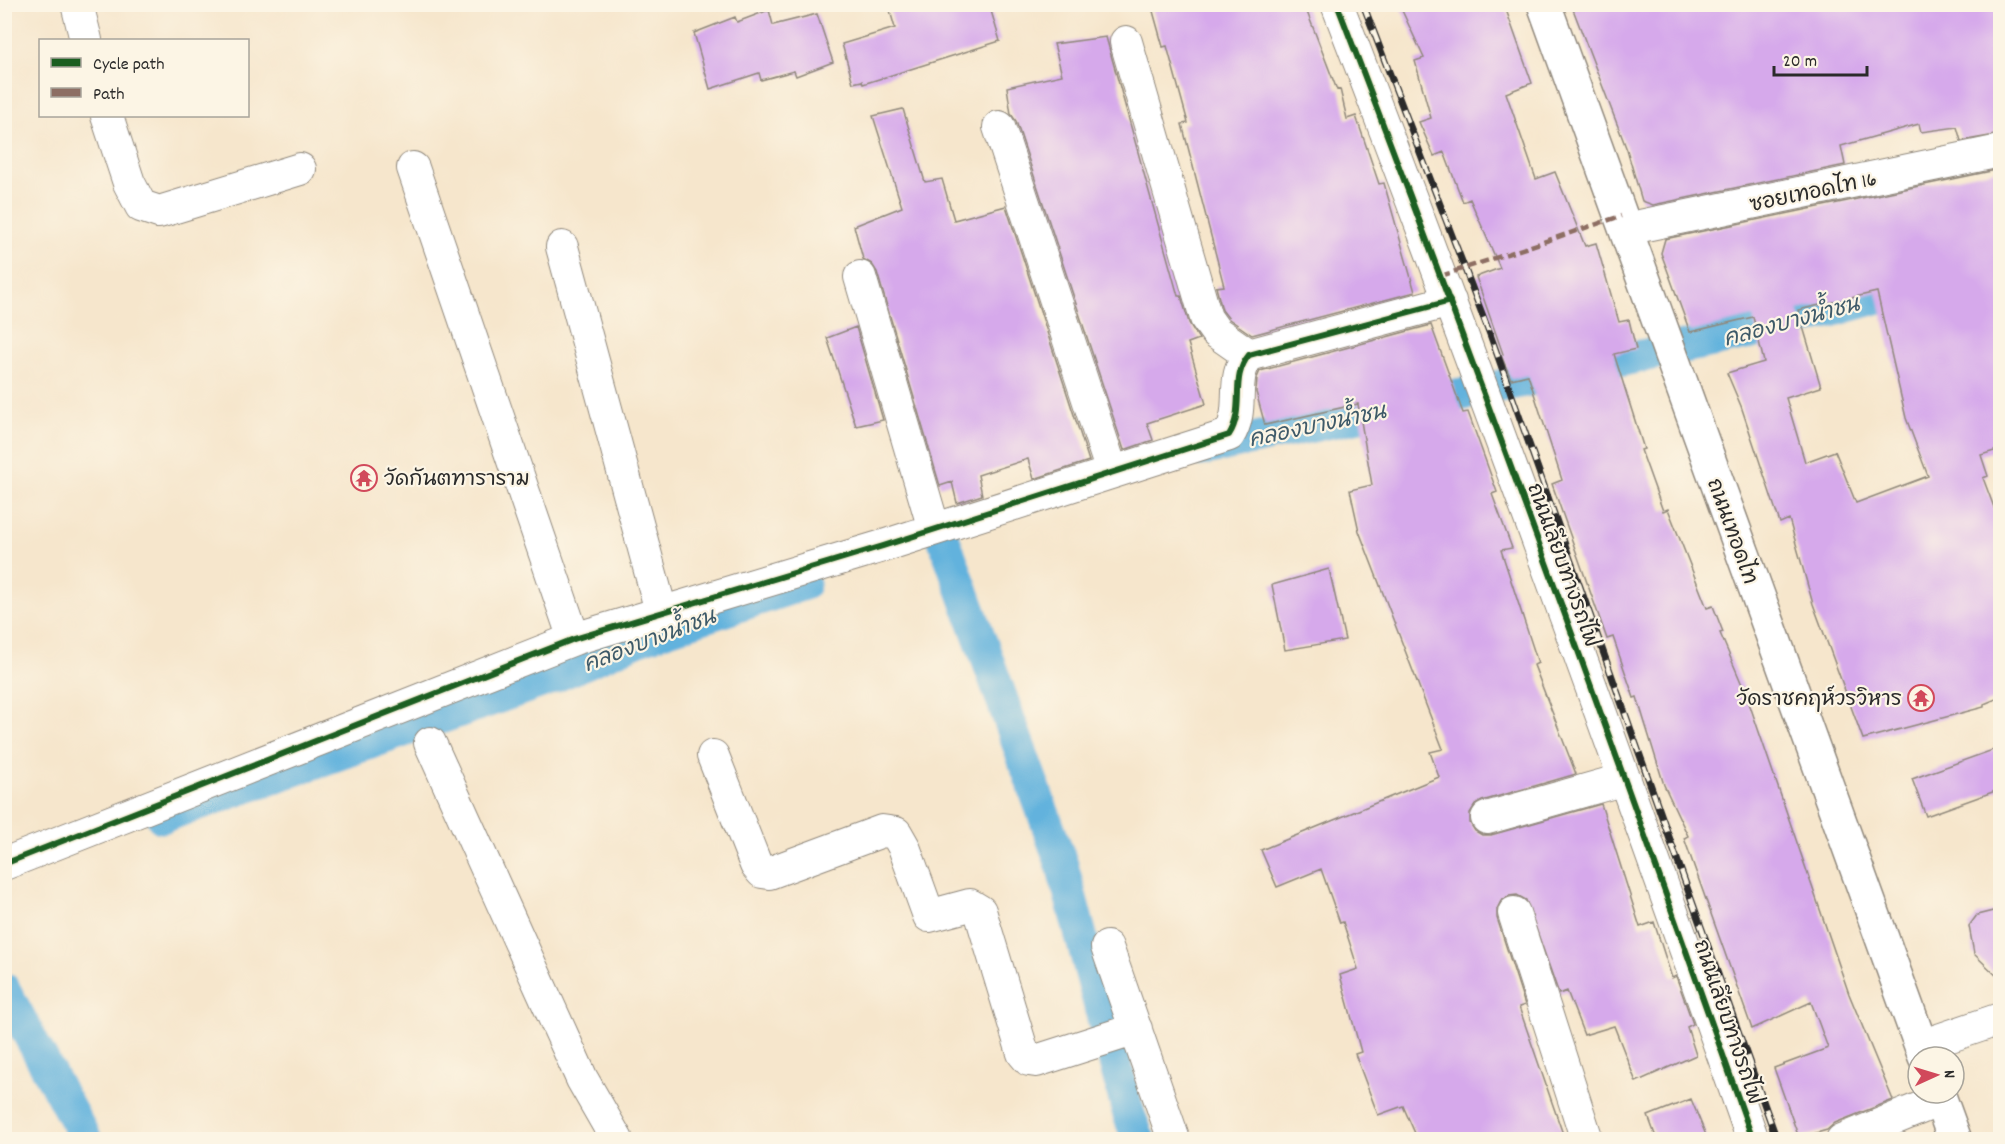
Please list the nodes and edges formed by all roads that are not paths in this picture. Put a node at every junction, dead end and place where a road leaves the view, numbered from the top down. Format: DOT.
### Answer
graph roads {
  1 [pos="77,4"];
  2 [pos="1337,4"];
  3 [pos="1544,4"];
  4 [pos="86,39"];
  5 [pos="1126,42"];
  6 [pos="107,117"];
  7 [pos="999,127"];
  8 [pos="2001,151"];
  9 [pos="413,168"];
  10 [pos="300,169"];
  11 [pos="1626,229"];
  12 [pos="562,247"];
  13 [pos="860,277"];
  14 [pos="1450,301"];
  15 [pos="1249,355"];
  16 [pos="1112,472"];
  17 [pos="934,529"];
  18 [pos="661,611"];
  19 [pos="574,639"];
  20 [pos="430,742"];
  21 [pos="713,756"];
  22 [pos="1625,779"];
  23 [pos="1486,818"];
  24 [pos="4,864"];
  25 [pos="1514,913"];
  26 [pos="1107,947"];
  27 [pos="2001,1019"];
  28 [pos="1116,1035"];
  29 [pos="1920,1045"];
  30 [pos="1940,1045"];
  31 [pos="1919,1105"];
  32 [pos="1942,1105"];
  33 [pos="617,1140"];
  34 [pos="1174,1140"];
  35 [pos="1587,1140"];
  36 [pos="1753,1140"];
  37 [pos="1842,1140"];
  38 [pos="1955,1140"];
  1 -- 4 [label="street"];
  2 -- 14 [label="street, ถนนเลียบทางรถไฟ"];
  3 -- 11 [label="main road, ถนนเทอดไท"];
  5 -- 15 [label="street"];
  6 -- 10 [label="street"];
  7 -- 16 [label="street"];
  8 -- 11 [label="street, ซอยเทอดไท 16"];
  9 -- 19 [label="street"];
  11 -- 29 [label="main road, ถนนเทอดไท"];
  12 -- 18 [label="street"];
  13 -- 17 [label="street"];
  14 -- 15 [label="street"];
  14 -- 22 [label="street, ถนนเลียบทางรถไฟ"];
  15 -- 16 [label="street"];
  16 -- 17 [label="street"];
  17 -- 18 [label="street"];
  18 -- 19 [label="street"];
  19 -- 24 [label="street"];
  20 -- 33 [label="street"];
  21 -- 28 [label="street"];
  22 -- 23 [label="street"];
  22 -- 36 [label="street, ถนนเลียบทางรถไฟ"];
  25 -- 35 [label="street"];
  26 -- 28 [label="street"];
  27 -- 30 [label="street"];
  28 -- 34 [label="street"];
  31 -- 37 [label="street"];
  32 -- 38 [label="main road"];
}
